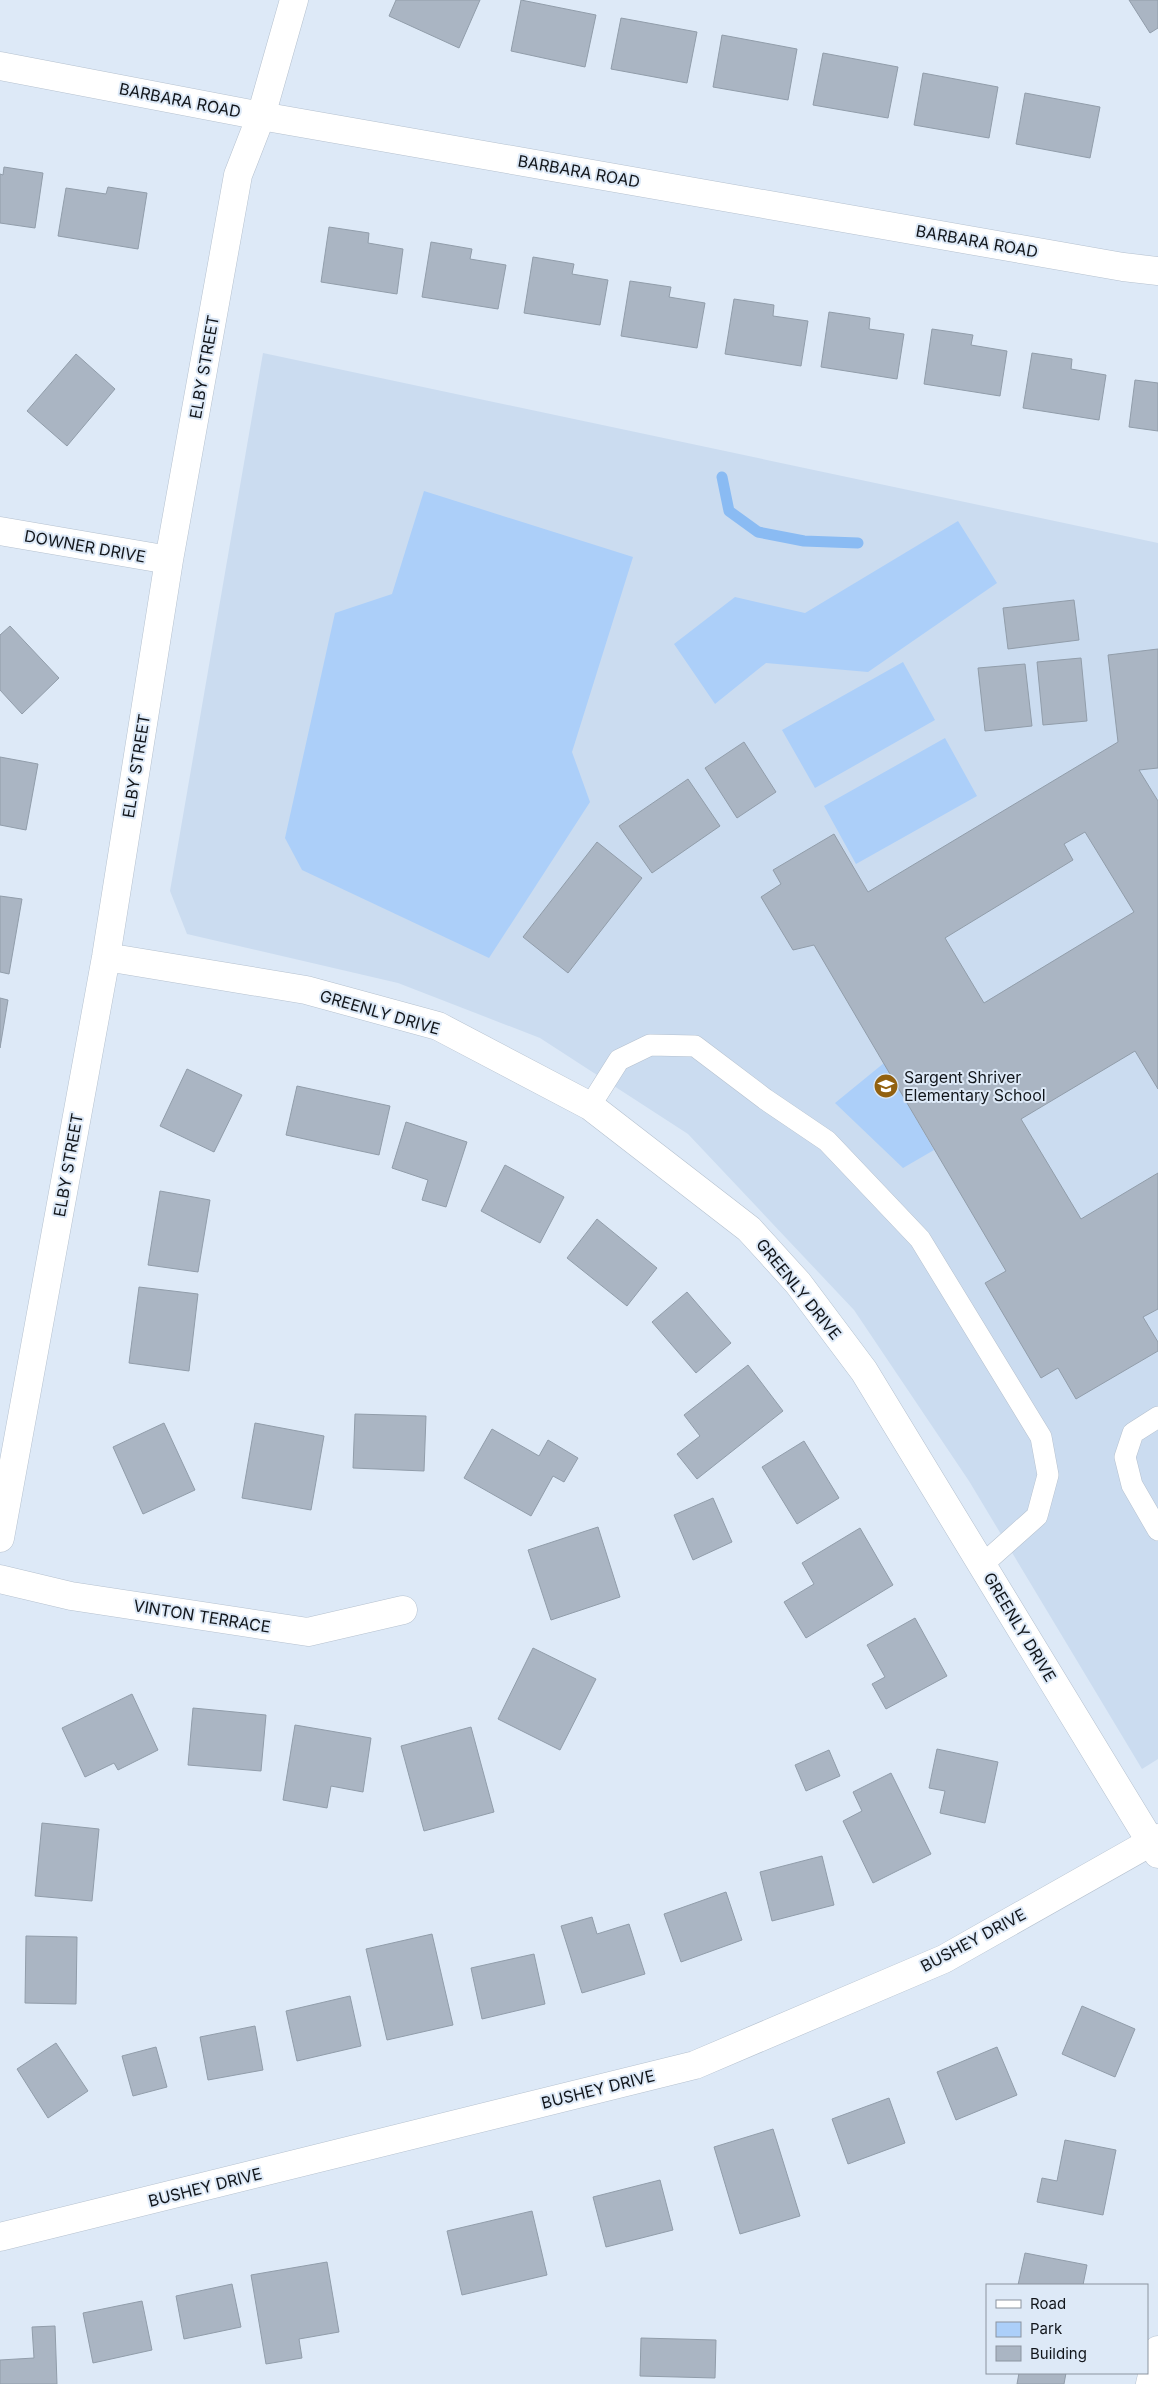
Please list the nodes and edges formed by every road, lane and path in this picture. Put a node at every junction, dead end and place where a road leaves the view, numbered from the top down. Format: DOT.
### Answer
graph roads {
  1 [pos="294,0"];
  2 [pos="0,66"];
  3 [pos="261,116"];
  4 [pos="1158,271"];
  5 [pos="0,532"];
  6 [pos="169,560"];
  7 [pos="106,957"];
  8 [pos="590,1106"];
  9 [pos="1158,1417"];
  10 [pos="1158,1530"];
  11 [pos="0,1538"];
  12 [pos="982,1565"];
  13 [pos="0,1579"];
  14 [pos="403,1610"];
  15 [pos="1156,1844"];
  16 [pos="0,2237"];
  17 [pos="1158,2350"];
  18 [pos="1150,2384"];
  1 -- 3 [label="street, ELBY STREET"];
  2 -- 3 [label="street, BARBARA ROAD"];
  3 -- 4 [label="street, BARBARA ROAD"];
  3 -- 6 [label="street, ELBY STREET"];
  5 -- 6 [label="street, DOWNER DRIVE"];
  6 -- 7 [label="street, ELBY STREET"];
  7 -- 8 [label="street, GREENLY DRIVE"];
  7 -- 11 [label="street, ELBY STREET"];
  8 -- 12 [label="street, GREENLY DRIVE"];
  8 -- 12 [label="lane"];
  9 -- 10 [label="lane"];
  12 -- 15 [label="street, GREENLY DRIVE"];
  13 -- 14 [label="street, VINTON TERRACE"];
  15 -- 16 [label="street, BUSHEY DRIVE"];
  17 -- 18 [label="street"];
}
